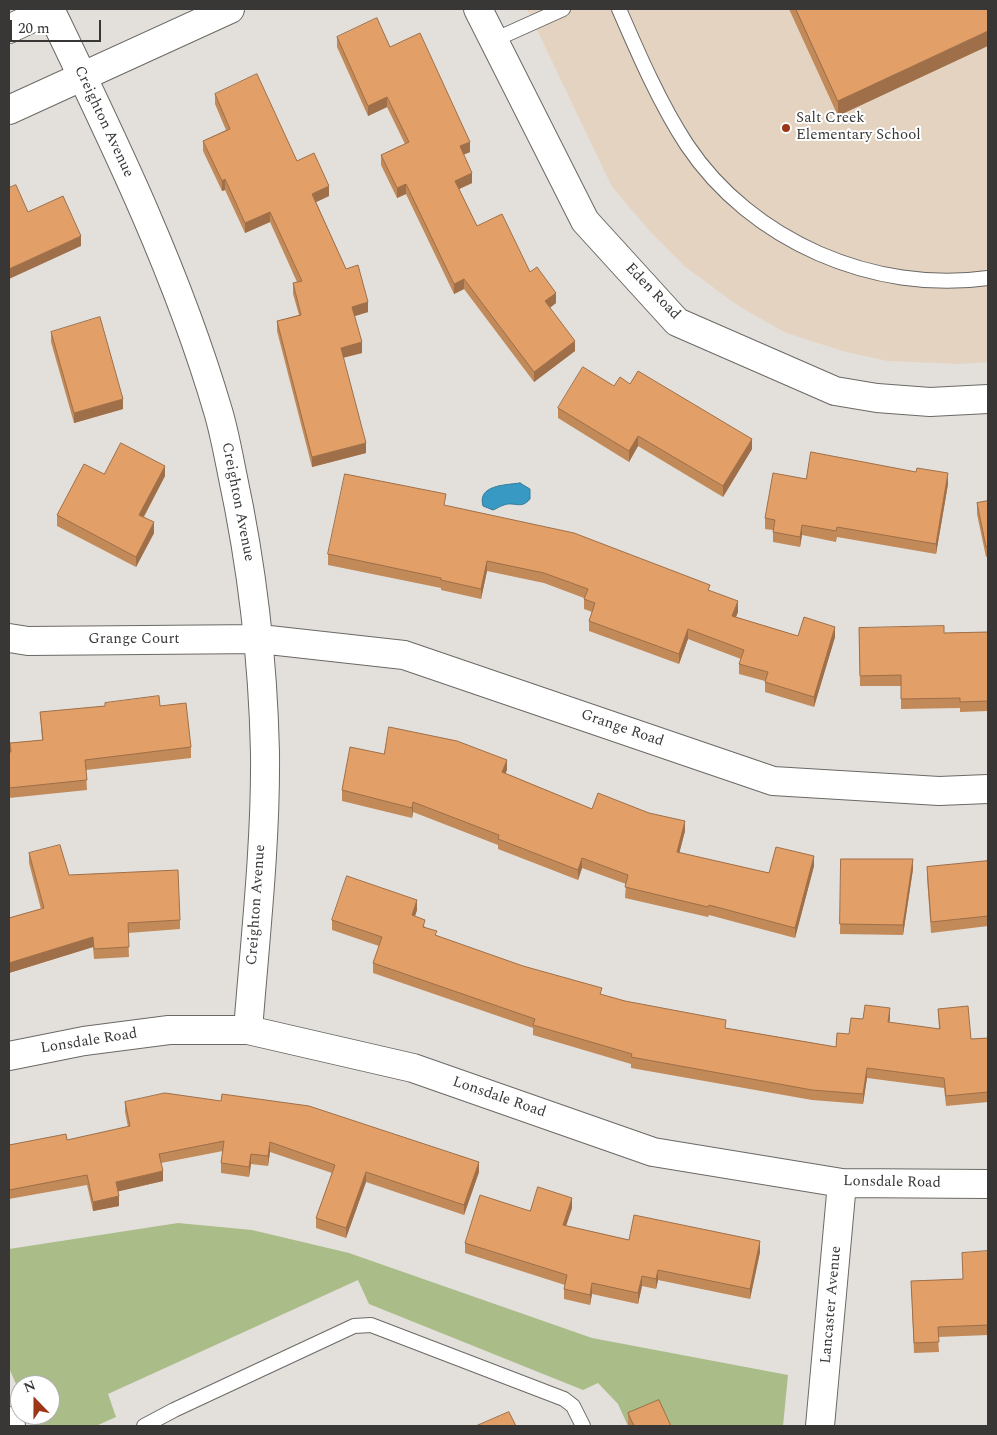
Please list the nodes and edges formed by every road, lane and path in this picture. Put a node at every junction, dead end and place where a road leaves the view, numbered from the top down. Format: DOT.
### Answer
graph roads {
  1 [pos="50,9"];
  2 [pos="230,9"];
  3 [pos="478,9"];
  4 [pos="563,9"];
  5 [pos="619,9"];
  6 [pos="9,29"];
  7 [pos="494,40"];
  8 [pos="82,76"];
  9 [pos="9,110"];
  10 [pos="988,278"];
  11 [pos="988,399"];
  12 [pos="9,638"];
  13 [pos="260,639"];
  14 [pos="988,789"];
  15 [pos="248,1030"];
  16 [pos="9,1056"];
  17 [pos="842,1183"];
  18 [pos="988,1184"];
  19 [pos="9,1421"];
  20 [pos="11,1426"];
  21 [pos="144,1426"];
  22 [pos="583,1426"];
  23 [pos="820,1426"];
  1 -- 6 [label="street"];
  1 -- 8 [label="street, Creighton Avenue"];
  2 -- 8 [label="street"];
  3 -- 7 [label="street, Eden Road"];
  4 -- 7 [label="lane"];
  5 -- 10 [label="lane"];
  7 -- 11 [label="street, Eden Road"];
  8 -- 9 [label="street"];
  8 -- 13 [label="street, Creighton Avenue"];
  12 -- 13 [label="street, Grange Court"];
  13 -- 14 [label="street, Grange Road"];
  13 -- 15 [label="street, Creighton Avenue"];
  15 -- 16 [label="street, Lonsdale Road"];
  15 -- 17 [label="street, Lonsdale Road"];
  17 -- 18 [label="street, Lonsdale Road"];
  17 -- 23 [label="street, Lancaster Avenue"];
  19 -- 20 [label="street"];
  21 -- 22 [label="lane"];
}
